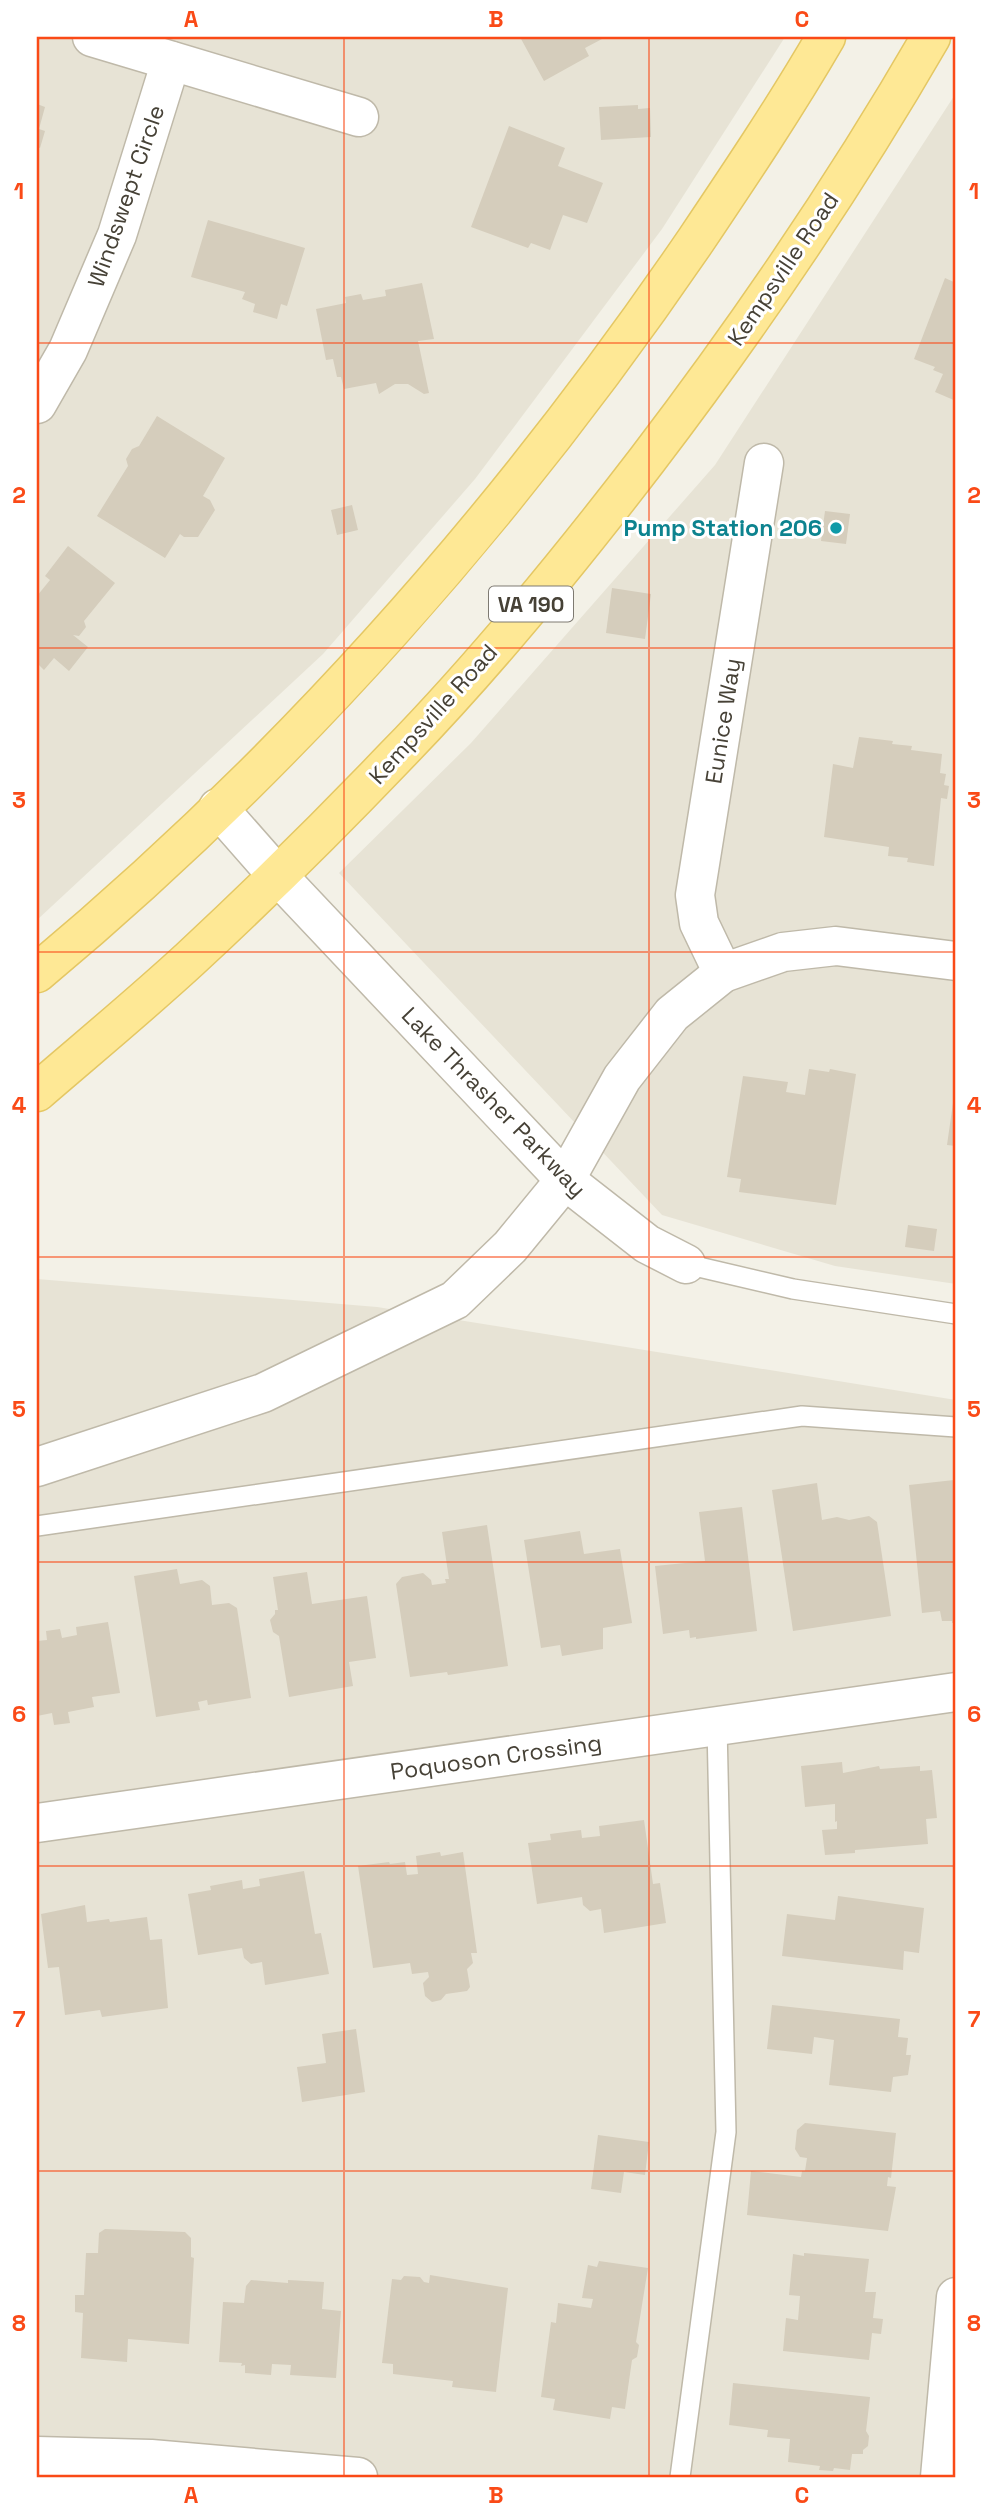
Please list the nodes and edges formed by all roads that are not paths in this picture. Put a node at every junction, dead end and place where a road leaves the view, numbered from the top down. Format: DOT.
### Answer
graph roads {
  1 [pos="92,37"];
  2 [pos="826,37"];
  3 [pos="931,37"];
  4 [pos="172,61"];
  5 [pos="359,117"];
  6 [pos="37,404"];
  7 [pos="764,463"];
  8 [pos="218,808"];
  9 [pos="277,875"];
  10 [pos="956,961"];
  11 [pos="37,973"];
  12 [pos="723,973"];
  13 [pos="37,1092"];
  14 [pos="565,1181"];
  15 [pos="686,1264"];
  16 [pos="956,1314"];
  17 [pos="956,1427"];
  18 [pos="37,1468"];
  19 [pos="37,1526"];
  20 [pos="956,1692"];
  21 [pos="717,1726"];
  22 [pos="37,1823"];
  23 [pos="956,2297"];
  24 [pos="37,2456"];
  25 [pos="358,2477"];
  26 [pos="680,2477"];
  27 [pos="940,2477"];
  1 -- 4 [label="street"];
  2 -- 8 [label="main road"];
  3 -- 9 [label="main road, Kempsville Road / VA 190"];
  4 -- 5 [label="street"];
  4 -- 6 [label="street, Windswept Circle"];
  7 -- 12 [label="street, Eunice Way"];
  8 -- 9 [label="street, Lake Thrasher Parkway"];
  8 -- 11 [label="main road"];
  9 -- 13 [label="main road, Kempsville Road / VA 190"];
  9 -- 14 [label="street, Lake Thrasher Parkway"];
  10 -- 12 [label="street"];
  12 -- 14 [label="street"];
  14 -- 15 [label="street, Lake Thrasher Parkway"];
  14 -- 18 [label="street"];
  15 -- 16 [label="lane, Lake Thrasher Parkway"];
  17 -- 19 [label="lane"];
  20 -- 21 [label="street, Poquoson Crossing"];
  21 -- 22 [label="street, Poquoson Crossing"];
  21 -- 26 [label="lane"];
  23 -- 27 [label="street"];
  24 -- 25 [label="street"];
}
